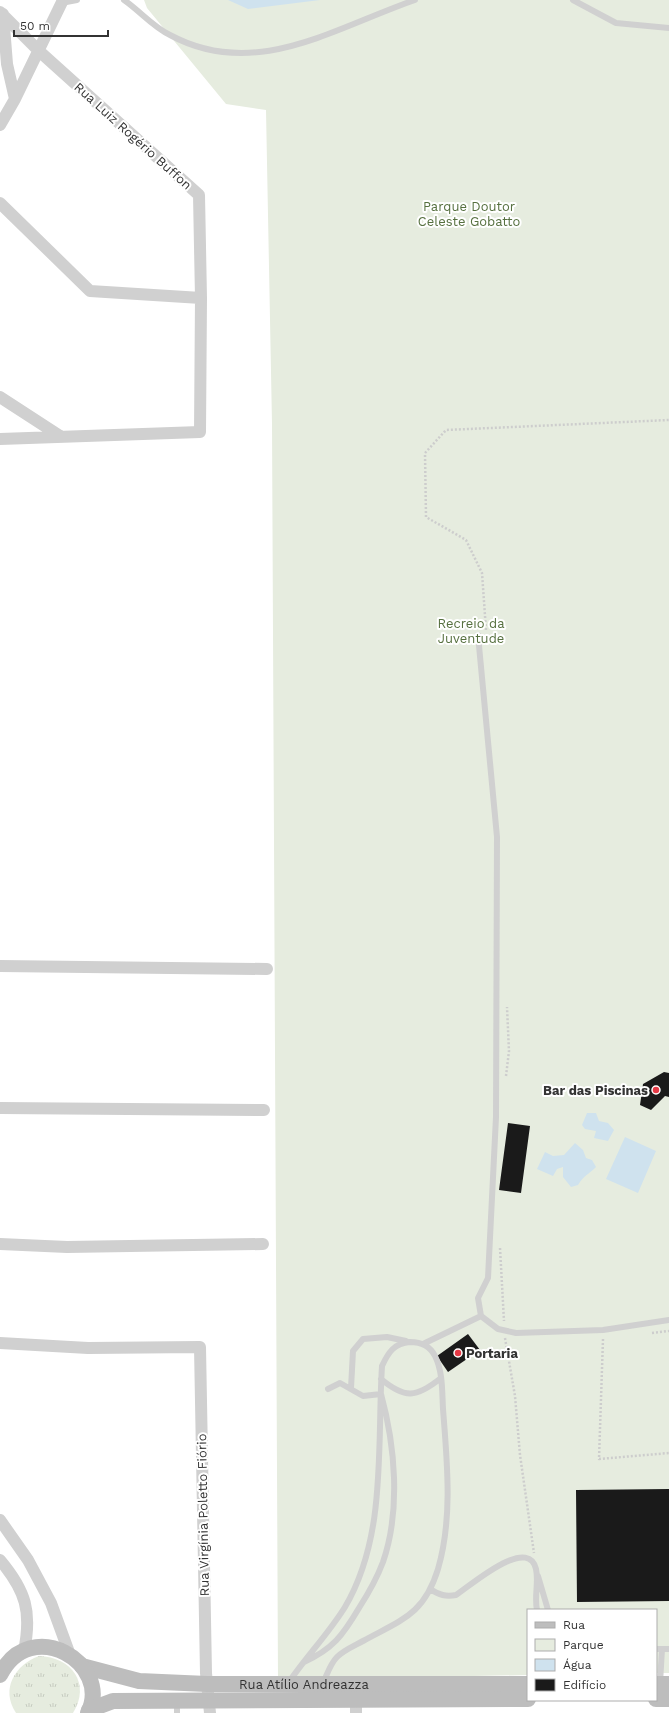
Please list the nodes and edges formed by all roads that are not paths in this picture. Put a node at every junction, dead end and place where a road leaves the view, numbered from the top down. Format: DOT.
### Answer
graph roads {
  1 [pos="77,0"];
  2 [pos="124,0"];
  3 [pos="134,0"];
  4 [pos="415,0"];
  5 [pos="573,0"];
  6 [pos="62,2"];
  7 [pos="137,9"];
  8 [pos="1,13"];
  9 [pos="669,28"];
  10 [pos="39,51"];
  11 [pos="15,99"];
  12 [pos="0,125"];
  13 [pos="0,203"];
  14 [pos="201,298"];
  15 [pos="0,398"];
  16 [pos="60,436"];
  17 [pos="0,439"];
  18 [pos="478,635"];
  19 [pos="0,966"];
  20 [pos="267,969"];
  21 [pos="0,1108"];
  22 [pos="264,1110"];
  23 [pos="0,1244"];
  24 [pos="263,1244"];
  25 [pos="481,1316"];
  26 [pos="669,1320"];
  27 [pos="410,1342"];
  28 [pos="0,1343"];
  29 [pos="423,1344"];
  30 [pos="381,1378"];
  31 [pos="441,1378"];
  32 [pos="351,1388"];
  33 [pos="328,1389"];
  34 [pos="381,1394"];
  35 [pos="0,1520"];
  36 [pos="0,1560"];
  37 [pos="536,1569"];
  38 [pos="430,1589"];
  39 [pos="537,1609"];
  40 [pos="548,1609"];
  41 [pos="330,1647"];
  42 [pos="662,1649"];
  43 [pos="24,1651"];
  44 [pos="70,1654"];
  45 [pos="337,1657"];
  46 [pos="302,1663"];
  47 [pos="82,1666"];
  48 [pos="2,1669"];
  49 [pos="207,1684"];
  50 [pos="288,1684"];
  51 [pos="356,1684"];
  52 [pos="527,1684"];
  53 [pos="662,1691"];
  54 [pos="321,1692"];
  55 [pos="527,1700"];
  56 [pos="177,1707"];
  57 [pos="210,1707"];
  58 [pos="356,1707"];
  59 [pos="88,1712"];
  1 -- 6 [label="lane"];
  2 -- 7 [label="lane"];
  3 -- 7 [label="lane"];
  4 -- 7 [label="lane"];
  5 -- 9 [label="lane"];
  6 -- 10 [label="street"];
  8 -- 10 [label="street, Rua Luiz Rogério Buffon"];
  8 -- 11 [label="street"];
  10 -- 11 [label="street"];
  10 -- 14 [label="street, Rua Luiz Rogério Buffon"];
  11 -- 12 [label="street"];
  13 -- 14 [label="street"];
  14 -- 16 [label="street, Rua Luiz Rogério Buffon"];
  15 -- 16 [label="street"];
  16 -- 17 [label="street"];
  18 -- 25 [label="lane"];
  19 -- 20 [label="street"];
  21 -- 22 [label="street"];
  23 -- 24 [label="street"];
  25 -- 26 [label="lane"];
  25 -- 29 [label="lane"];
  27 -- 29 [label="lane"];
  27 -- 30 [label="lane"];
  27 -- 32 [label="lane"];
  28 -- 49 [label="street, Rua Virgínia Poletto Fiório"];
  29 -- 31 [label="lane"];
  30 -- 31 [label="lane"];
  30 -- 34 [label="lane"];
  31 -- 38 [label="lane"];
  32 -- 33 [label="lane"];
  32 -- 34 [label="lane"];
  34 -- 41 [label="lane"];
  34 -- 46 [label="lane"];
  35 -- 44 [label="street"];
  36 -- 43 [label="street"];
  37 -- 38 [label="lane"];
  37 -- 39 [label="lane"];
  37 -- 40 [label="lane"];
  38 -- 45 [label="lane"];
  41 -- 45 [label="lane"];
  41 -- 46 [label="lane"];
  42 -- 53 [label="lane"];
  43 -- 44 [label="main road"];
  43 -- 48 [label="main road"];
  44 -- 47 [label="main road"];
  45 -- 54 [label="lane"];
  46 -- 50 [label="lane"];
  47 -- 49 [label="main road, Rua Atílio Andreazza"];
  47 -- 59 [label="main road"];
  49 -- 50 [label="main road, Rua Atílio Andreazza"];
  49 -- 57 [label="street, Rua Virgínia Poletto Fiório"];
  50 -- 54 [label="main road, Rua Atílio Andreazza"];
  51 -- 52 [label="main road, Rua Atílio Andreazza"];
  51 -- 54 [label="main road, Rua Atílio Andreazza"];
  51 -- 58 [label="street"];
  54 -- 57 [label="main road, Rua Atílio Andreazza"];
  54 -- 58 [label="main road, Rua Atílio Andreazza"];
  55 -- 58 [label="main road, Rua Atílio Andreazza"];
  56 -- 57 [label="main road, Rua Atílio Andreazza"];
  56 -- 59 [label="main road, Rua Atílio Andreazza"];
}
